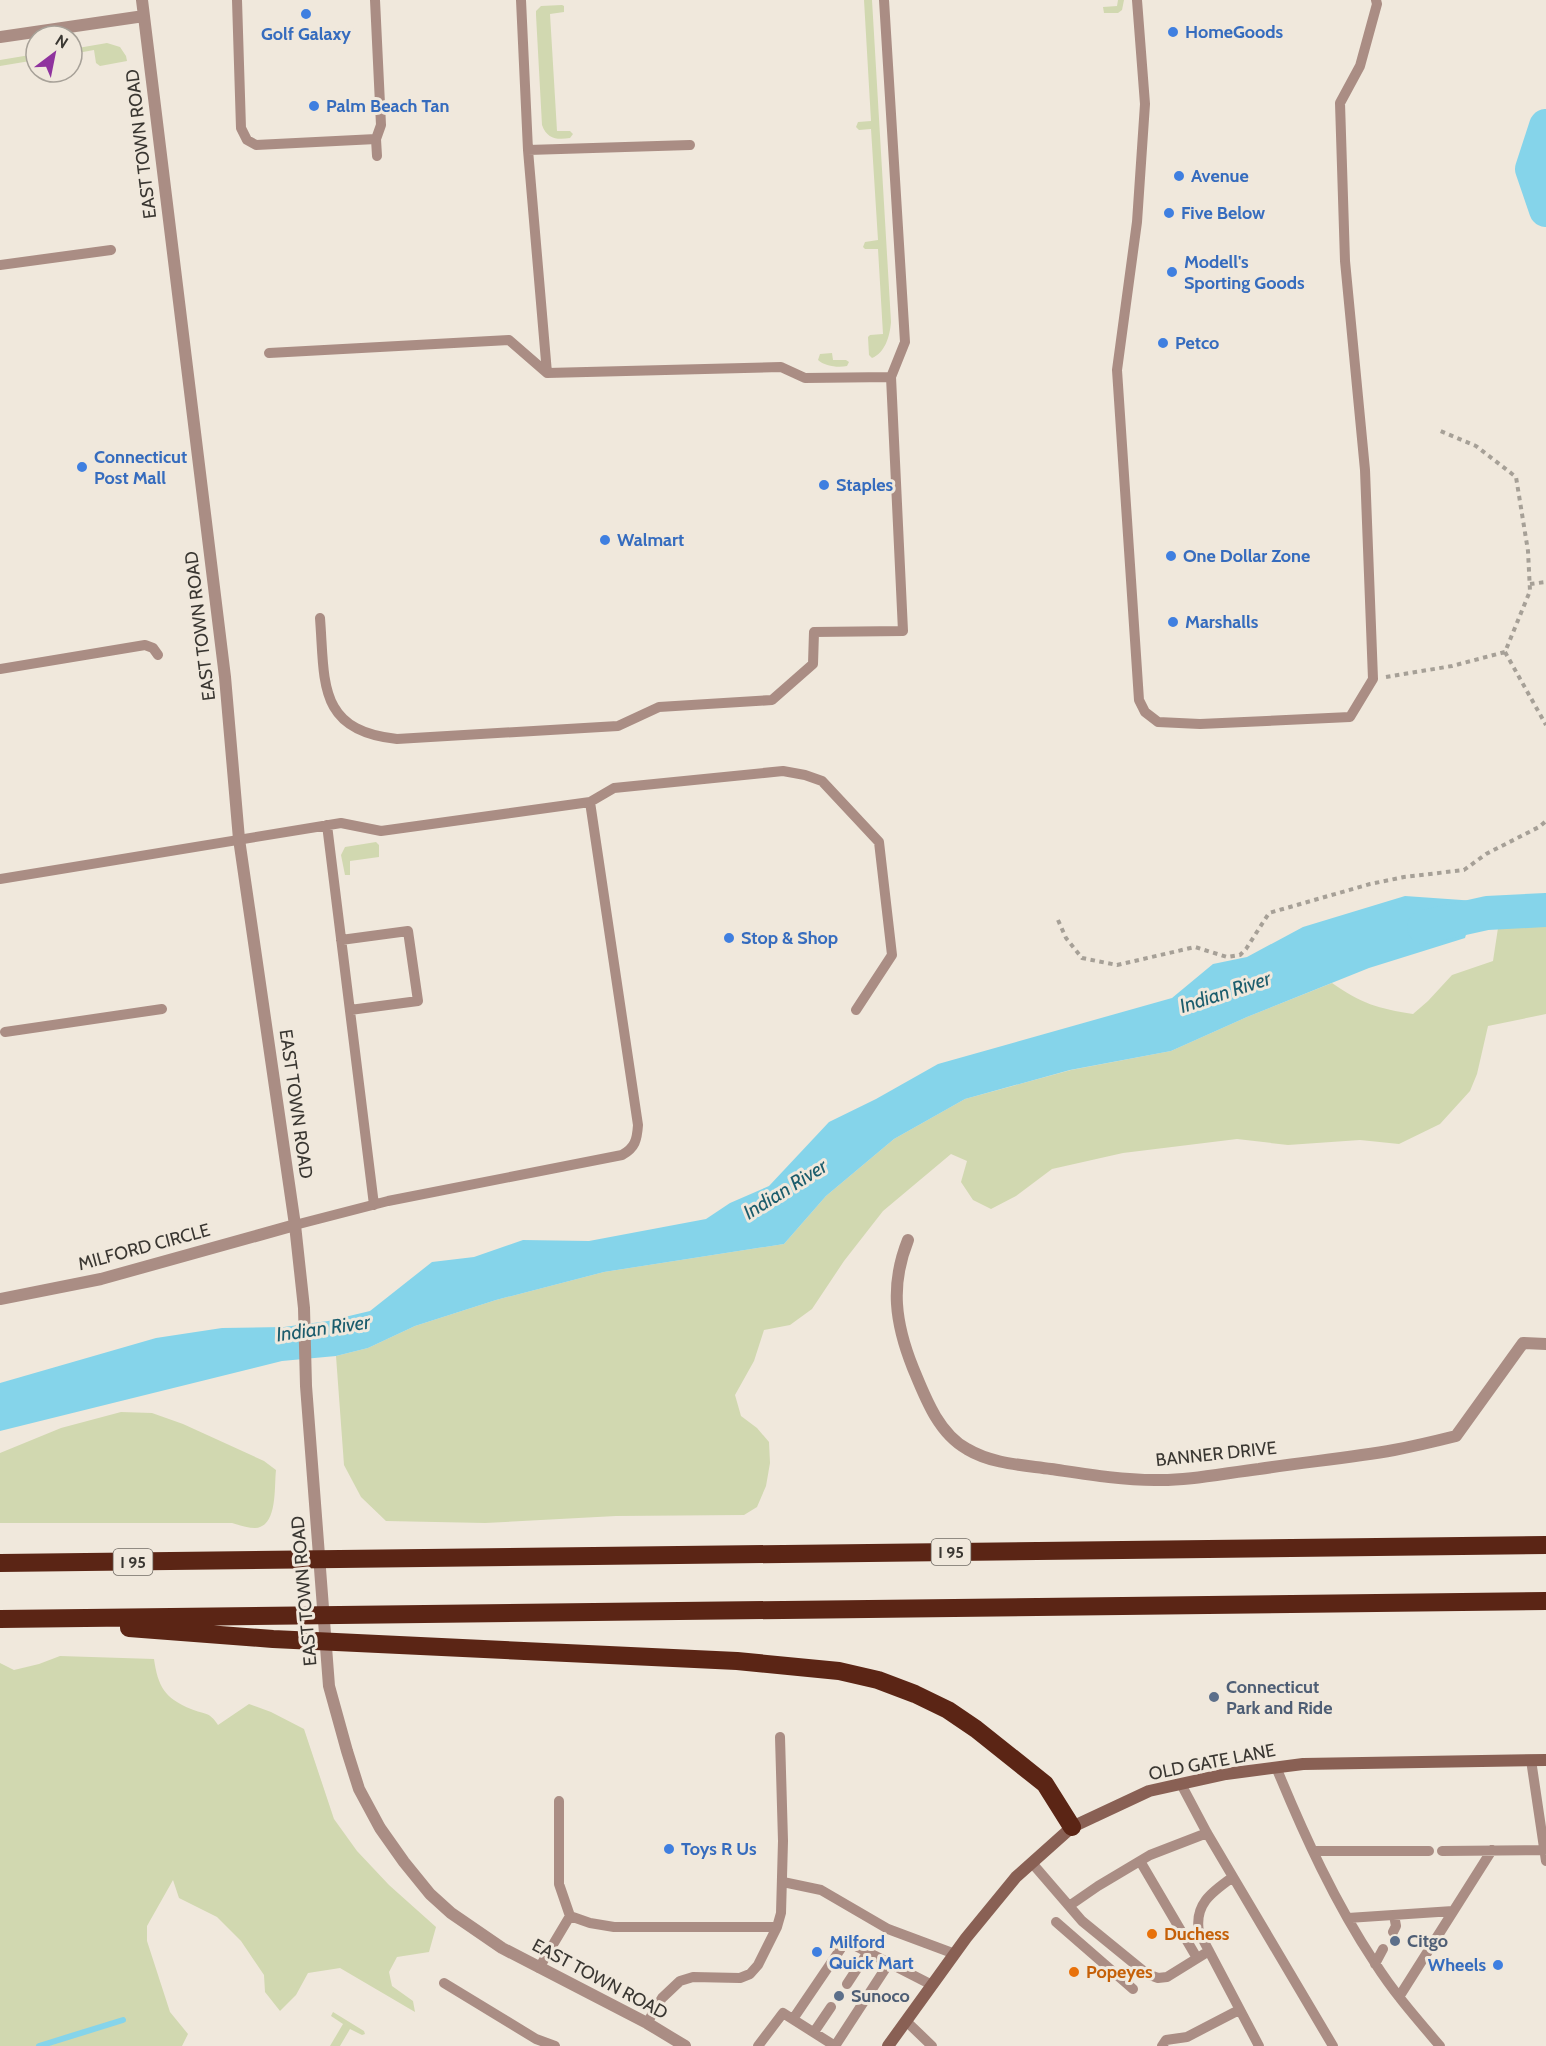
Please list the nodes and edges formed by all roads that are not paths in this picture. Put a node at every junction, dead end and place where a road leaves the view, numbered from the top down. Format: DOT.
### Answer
graph roads {
  1 [pos="142,0"];
  2 [pos="237,0"];
  3 [pos="375,0"];
  4 [pos="521,0"];
  5 [pos="884,0"];
  6 [pos="1137,0"];
  7 [pos="1376,0"];
  8 [pos="144,16"];
  9 [pos="0,37"];
  10 [pos="376,139"];
  11 [pos="690,145"];
  12 [pos="528,150"];
  13 [pos="377,156"];
  14 [pos="111,250"];
  15 [pos="0,265"];
  16 [pos="269,353"];
  17 [pos="547,373"];
  18 [pos="891,377"];
  19 [pos="320,618"];
  20 [pos="158,655"];
  21 [pos="0,669"];
  22 [pos="590,802"];
  23 [pos="327,825"];
  24 [pos="239,839"];
  25 [pos="0,879"];
  26 [pos="341,940"];
  27 [pos="162,1009"];
  28 [pos="350,1010"];
  29 [pos="856,1011"];
  30 [pos="5,1032"];
  31 [pos="374,1205"];
  32 [pos="295,1225"];
  33 [pos="908,1240"];
  34 [pos="0,1299"];
  35 [pos="1546,1344"];
  36 [pos="1546,1535"];
  37 [pos="1546,1545"];
  38 [pos="1366,1547"];
  39 [pos="0,1563"];
  40 [pos="1546,1601"];
  41 [pos="0,1619"];
  42 [pos="41,1619"];
  43 [pos="780,1737"];
  44 [pos="1531,1760"];
  45 [pos="1546,1760"];
  46 [pos="1276,1767"];
  47 [pos="1181,1784"];
  48 [pos="559,1802"];
  49 [pos="1072,1827"];
  50 [pos="1207,1833"];
  51 [pos="1492,1850"];
  52 [pos="1313,1851"];
  53 [pos="1430,1851"];
  54 [pos="1442,1851"];
  55 [pos="1545,1855"];
  56 [pos="1140,1861"];
  57 [pos="1032,1863"];
  58 [pos="1233,1877"];
  59 [pos="783,1882"];
  60 [pos="1069,1906"];
  61 [pos="1453,1911"];
  62 [pos="570,1916"];
  63 [pos="1348,1918"];
  64 [pos="1056,1922"];
  65 [pos="777,1927"];
  66 [pos="1419,1941"];
  67 [pos="1430,1947"];
  68 [pos="1383,1949"];
  69 [pos="1209,1951"];
  70 [pos="868,1952"];
  71 [pos="955,1954"];
  72 [pos="1197,1959"];
  73 [pos="889,1963"];
  74 [pos="1375,1964"];
  75 [pos="539,1968"];
  76 [pos="444,1983"];
  77 [pos="847,1984"];
  78 [pos="932,1985"];
  79 [pos="1133,1989"];
  80 [pos="1399,1997"];
  81 [pos="831,2007"];
  82 [pos="1239,2010"];
  83 [pos="793,2019"];
  84 [pos="906,2021"];
  85 [pos="647,2023"];
  86 [pos="814,2032"];
  87 [pos="555,2046"];
  88 [pos="685,2046"];
  89 [pos="758,2046"];
  90 [pos="835,2046"];
  91 [pos="888,2046"];
  92 [pos="932,2046"];
  93 [pos="1162,2046"];
  94 [pos="1259,2046"];
  95 [pos="1334,2046"];
  96 [pos="1440,2046"];
  1 -- 8 [label="street, EAST TOWN ROAD"];
  2 -- 10 [label="lane"];
  3 -- 10 [label="lane"];
  4 -- 12 [label="lane"];
  5 -- 18 [label="lane"];
  6 -- 7 [label="lane"];
  8 -- 9 [label="street"];
  8 -- 24 [label="street, EAST TOWN ROAD"];
  10 -- 13 [label="lane"];
  11 -- 12 [label="lane"];
  12 -- 17 [label="lane"];
  14 -- 15 [label="lane"];
  16 -- 17 [label="lane"];
  17 -- 18 [label="lane"];
  18 -- 19 [label="lane"];
  20 -- 21 [label="lane"];
  22 -- 23 [label="lane"];
  22 -- 29 [label="lane"];
  22 -- 31 [label="lane"];
  23 -- 24 [label="lane"];
  23 -- 26 [label="lane"];
  24 -- 25 [label="lane"];
  24 -- 32 [label="street, EAST TOWN ROAD"];
  26 -- 28 [label="lane"];
  26 -- 28 [label="lane"];
  27 -- 30 [label="lane"];
  28 -- 31 [label="lane"];
  31 -- 32 [label="lane"];
  32 -- 34 [label="street, MILFORD CIRCLE"];
  32 -- 75 [label="street, EAST TOWN ROAD"];
  33 -- 35 [label="street, BANNER DRIVE"];
  36 -- 38 [label="highway"];
  37 -- 38 [label="highway, I 95"];
  38 -- 39 [label="highway, I 95"];
  40 -- 42 [label="highway"];
  41 -- 42 [label="highway"];
  42 -- 49 [label="highway"];
  43 -- 59 [label="lane"];
  44 -- 45 [label="main road, OLD GATE LANE"];
  44 -- 46 [label="main road, OLD GATE LANE"];
  44 -- 55 [label="lane"];
  46 -- 47 [label="main road, OLD GATE LANE"];
  46 -- 52 [label="lane"];
  47 -- 49 [label="main road, OLD GATE LANE"];
  47 -- 50 [label="lane"];
  48 -- 62 [label="lane"];
  49 -- 57 [label="main road, OLD GATE LANE"];
  50 -- 56 [label="lane"];
  50 -- 58 [label="lane"];
  51 -- 54 [label="lane"];
  51 -- 55 [label="lane"];
  51 -- 61 [label="lane"];
  52 -- 53 [label="lane"];
  52 -- 63 [label="lane"];
  56 -- 60 [label="lane"];
  56 -- 72 [label="lane"];
  57 -- 60 [label="lane"];
  57 -- 71 [label="main road, OLD GATE LANE"];
  58 -- 69 [label="lane"];
  58 -- 95 [label="lane"];
  59 -- 65 [label="lane"];
  59 -- 71 [label="lane"];
  60 -- 72 [label="lane"];
  61 -- 63 [label="lane"];
  61 -- 67 [label="lane"];
  62 -- 65 [label="lane"];
  62 -- 75 [label="lane"];
  63 -- 74 [label="lane"];
  64 -- 79 [label="lane"];
  65 -- 85 [label="lane"];
  66 -- 67 [label="lane"];
  67 -- 80 [label="lane"];
  68 -- 74 [label="lane"];
  69 -- 72 [label="lane"];
  69 -- 82 [label="lane"];
  70 -- 73 [label="lane"];
  70 -- 77 [label="lane"];
  70 -- 83 [label="lane"];
  71 -- 78 [label="main road, OLD GATE LANE"];
  73 -- 78 [label="lane"];
  73 -- 90 [label="lane"];
  74 -- 80 [label="lane"];
  75 -- 85 [label="street, EAST TOWN ROAD"];
  76 -- 87 [label="lane"];
  78 -- 84 [label="main road, OLD GATE LANE"];
  80 -- 96 [label="lane"];
  81 -- 86 [label="lane"];
  82 -- 93 [label="lane"];
  82 -- 94 [label="lane"];
  83 -- 86 [label="lane"];
  83 -- 89 [label="lane"];
  84 -- 91 [label="main road, OLD GATE LANE"];
  84 -- 92 [label="lane"];
  85 -- 88 [label="street, EAST TOWN ROAD"];
  86 -- 90 [label="lane"];
}
